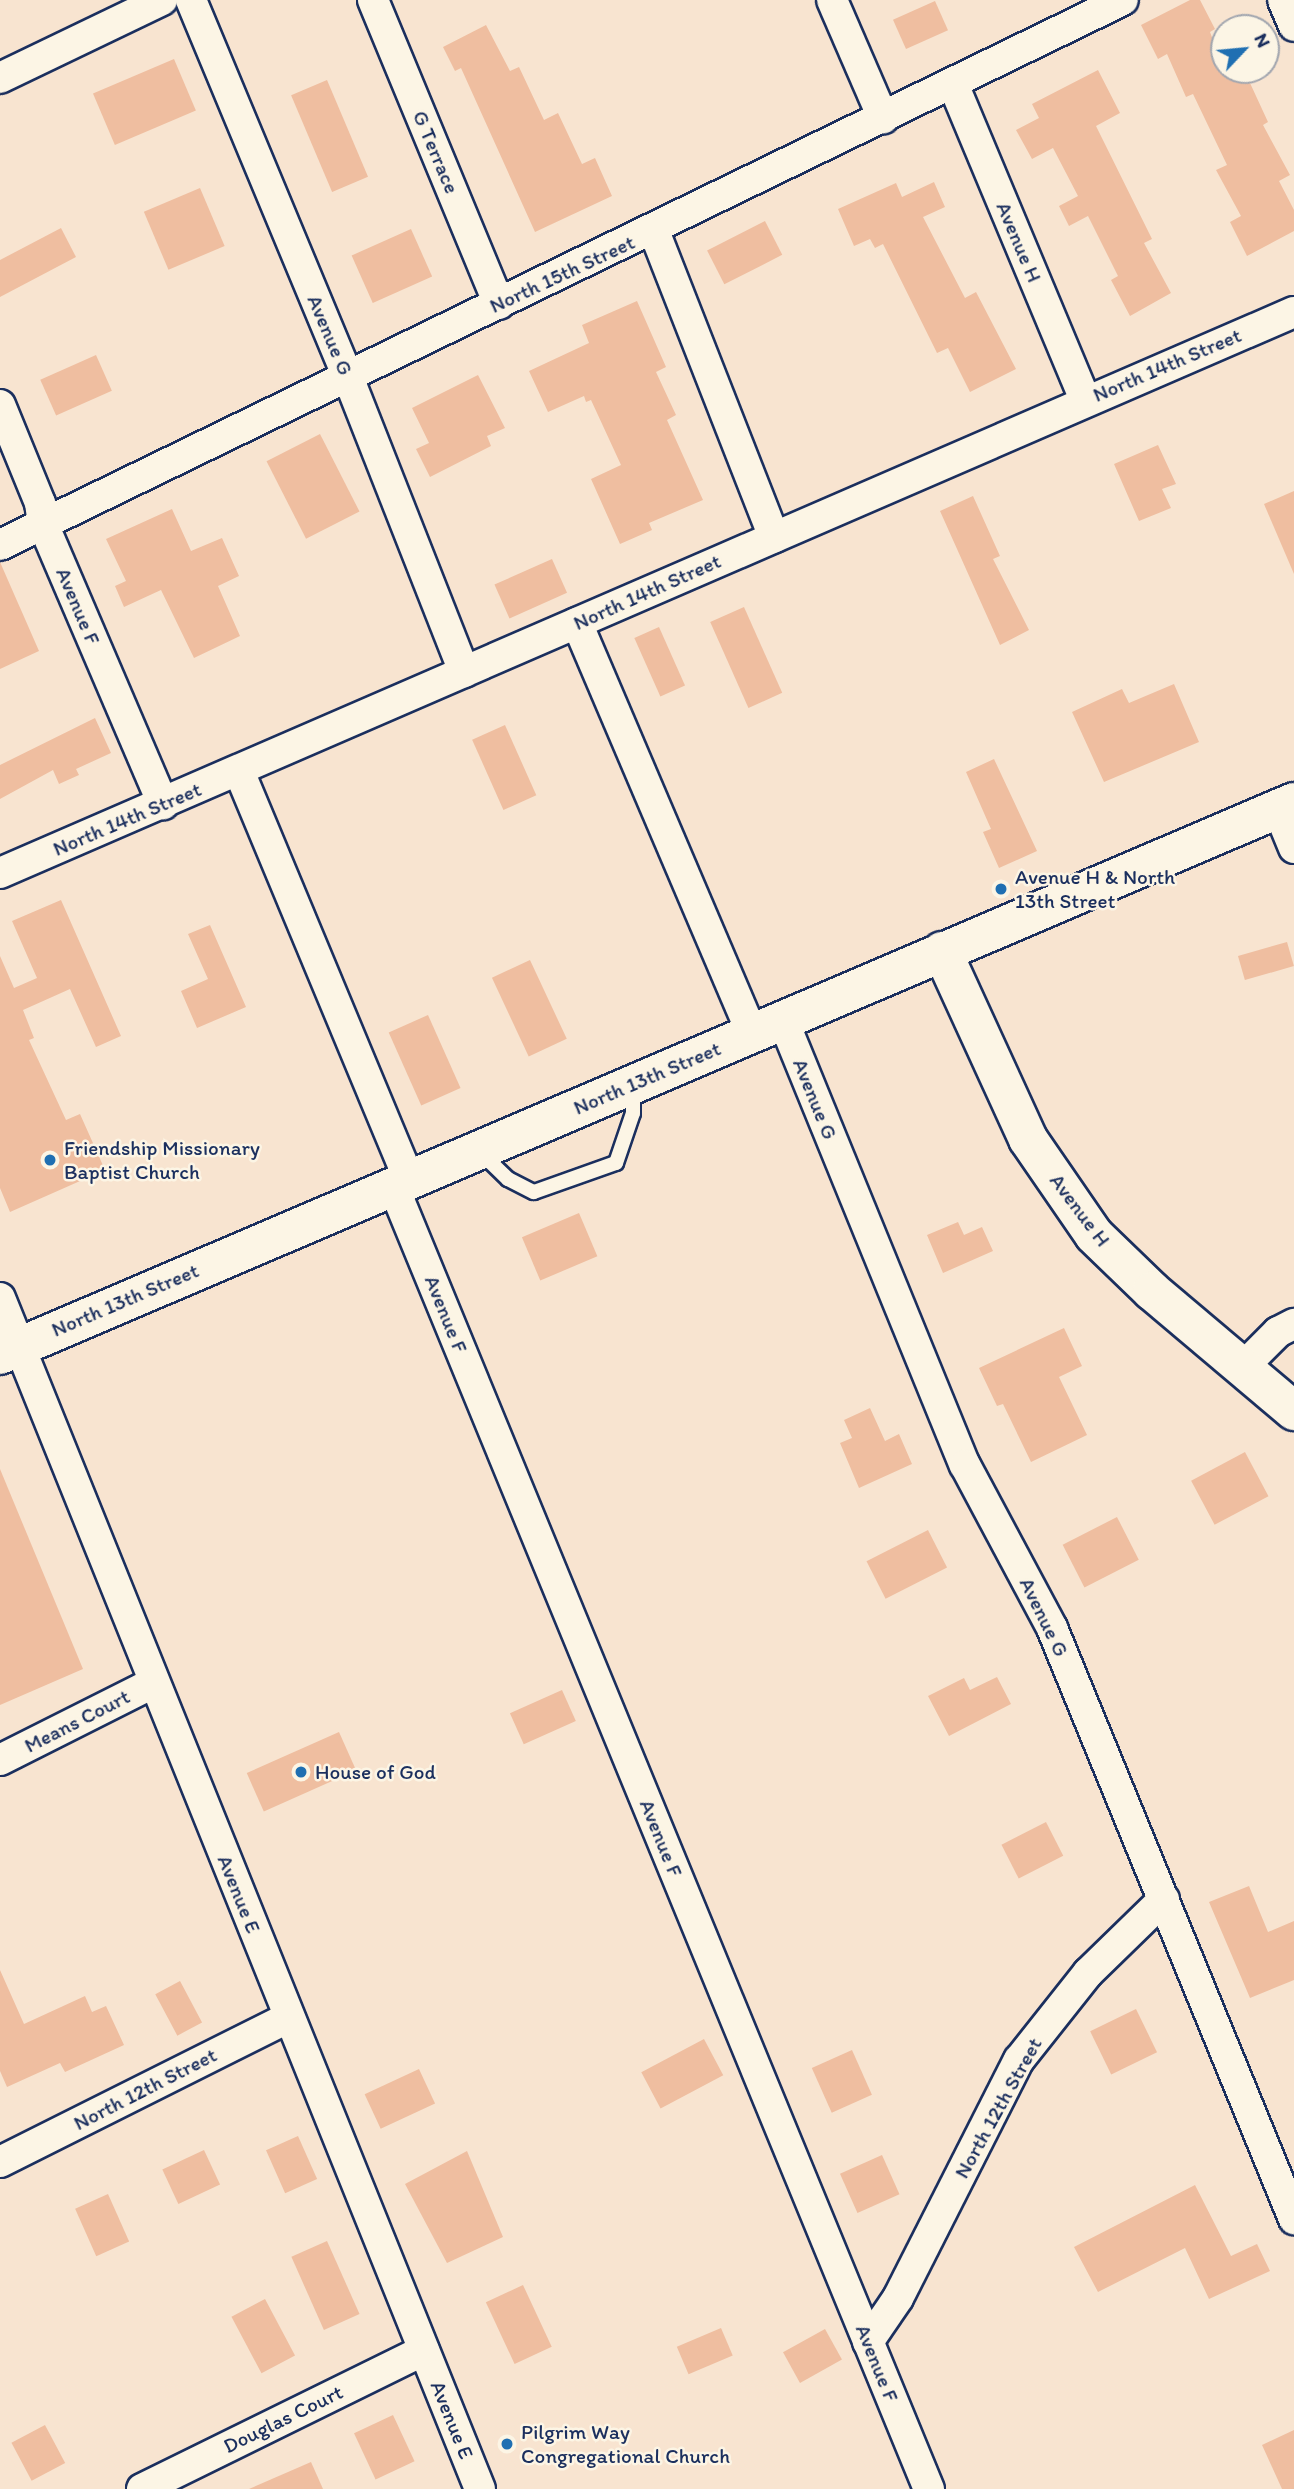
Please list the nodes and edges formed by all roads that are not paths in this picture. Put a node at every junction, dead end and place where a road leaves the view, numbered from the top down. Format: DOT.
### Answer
graph roads {
  1 [pos="162,0"];
  2 [pos="191,0"];
  3 [pos="373,0"];
  4 [pos="832,0"];
  5 [pos="1123,0"];
  6 [pos="1283,0"];
  7 [pos="1294,26"];
  8 [pos="0,78"];
  9 [pos="953,84"];
  10 [pos="883,118"];
  11 [pos="654,231"];
  12 [pos="499,304"];
  13 [pos="1294,312"];
  14 [pos="348,377"];
  15 [pos="1085,400"];
  16 [pos="0,405"];
  17 [pos="44,524"];
  18 [pos="774,537"];
  19 [pos="0,545"];
  20 [pos="577,623"];
  21 [pos="464,672"];
  22 [pos="239,771"];
  23 [pos="163,804"];
  24 [pos="1286,805"];
  25 [pos="1294,848"];
  26 [pos="0,873"];
  27 [pos="942,951"];
  28 [pos="768,1026"];
  29 [pos="633,1084"];
  30 [pos="479,1151"];
  31 [pos="402,1184"];
  32 [pos="0,1298"];
  33 [pos="1294,1324"];
  34 [pos="10,1350"];
  35 [pos="1242,1368"];
  36 [pos="1294,1411"];
  37 [pos="153,1683"];
  38 [pos="0,1760"];
  39 [pos="1164,1899"];
  40 [pos="289,2017"];
  41 [pos="0,2162"];
  42 [pos="1294,2219"];
  43 [pos="868,2342"];
  44 [pos="424,2350"];
  45 [pos="142,2489"];
  46 [pos="480,2489"];
  47 [pos="929,2489"];
  1 -- 8 [label="street"];
  2 -- 14 [label="street, Avenue G"];
  3 -- 12 [label="street, G Terrace"];
  4 -- 10 [label="street"];
  5 -- 9 [label="street, North 15th Street"];
  6 -- 7 [label="street"];
  9 -- 10 [label="street, North 15th Street"];
  9 -- 15 [label="street, Avenue H"];
  10 -- 11 [label="street, North 15th Street"];
  11 -- 12 [label="street, North 15th Street"];
  11 -- 18 [label="street"];
  12 -- 14 [label="street, North 15th Street"];
  13 -- 15 [label="street, North 14th Street"];
  14 -- 17 [label="street, North 15th Street"];
  14 -- 21 [label="street, Avenue G"];
  15 -- 18 [label="street, North 14th Street"];
  16 -- 17 [label="street, Avenue F"];
  17 -- 19 [label="street, North 15th Street"];
  17 -- 23 [label="street, Avenue F"];
  18 -- 20 [label="street, North 14th Street"];
  20 -- 21 [label="street, North 14th Street"];
  20 -- 28 [label="street, Avenue G"];
  21 -- 22 [label="street, North 14th Street"];
  22 -- 23 [label="street, North 14th Street"];
  22 -- 31 [label="street, Avenue F"];
  23 -- 26 [label="street, North 14th Street"];
  24 -- 25 [label="street"];
  24 -- 27 [label="street, North 13th Street"];
  27 -- 28 [label="street, North 13th Street"];
  27 -- 35 [label="street, Avenue H"];
  28 -- 29 [label="street, North 13th Street"];
  28 -- 39 [label="street, Avenue G"];
  29 -- 30 [label="street, North 13th Street"];
  29 -- 30 [label="lane"];
  30 -- 31 [label="street, North 13th Street"];
  31 -- 34 [label="street, North 13th Street"];
  31 -- 43 [label="street, Avenue F"];
  32 -- 34 [label="street, Avenue E"];
  33 -- 35 [label="street"];
  34 -- 37 [label="street, Avenue E"];
  35 -- 36 [label="street, Avenue H"];
  37 -- 38 [label="street, Means Court"];
  37 -- 40 [label="street, Avenue E"];
  39 -- 42 [label="street, Avenue G"];
  39 -- 43 [label="street, North 12th Street"];
  40 -- 41 [label="street, North 12th Street"];
  40 -- 44 [label="street, Avenue E"];
  43 -- 47 [label="street, Avenue F"];
  44 -- 45 [label="street, Douglas Court"];
  44 -- 46 [label="street, Avenue E"];
}
